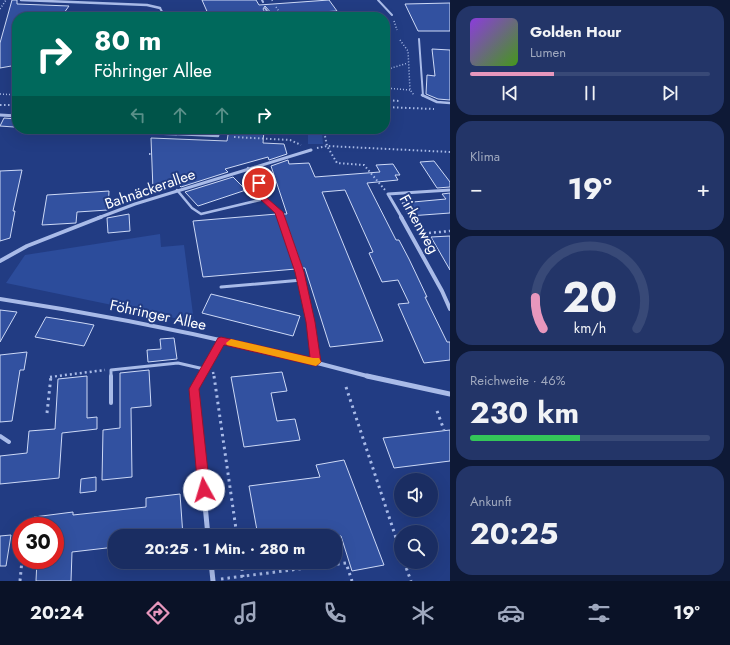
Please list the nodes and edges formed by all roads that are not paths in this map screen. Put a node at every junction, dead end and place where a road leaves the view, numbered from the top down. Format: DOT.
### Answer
graph roads {
  1 [pos="21,0"];
  2 [pos="378,0"];
  3 [pos="47,1"];
  4 [pos="160,8"];
  5 [pos="265,8"];
  6 [pos="162,12"];
  7 [pos="268,12"];
  8 [pos="389,12"];
  9 [pos="419,40"];
  10 [pos="450,103"];
  11 [pos="0,115"];
  12 [pos="12,116"];
  13 [pos="176,134"];
  14 [pos="218,134"];
  15 [pos="311,150"];
  16 [pos="248,168"];
  17 [pos="177,190"];
  18 [pos="450,190"];
  19 [pos="264,199"];
  20 [pos="0,261"];
  21 [pos="302,280"];
  22 [pos="221,287"];
  23 [pos="0,299"];
  24 [pos="450,309"];
  25 [pos="221,340"];
  26 [pos="316,362"];
  27 [pos="204,369"];
  28 [pos="450,394"];
  29 [pos="111,403"];
  30 [pos="0,436"];
  31 [pos="9,442"];
  32 [pos="207,529"];
  33 [pos="212,569"];
  34 [pos="213,581"];
  1 -- 3 [label="street"];
  2 -- 8 [label="lane"];
  3 -- 4 [label="street"];
  4 -- 6 [label="lane"];
  5 -- 7 [label="lane"];
  9 -- 10 [label="lane"];
  11 -- 12 [label="street"];
  13 -- 14 [label="lane"];
  15 -- 16 [label="street, Bahnäckerallee"];
  16 -- 17 [label="street, Bahnäckerallee"];
  16 -- 19 [label="lane"];
  17 -- 19 [label="lane"];
  17 -- 20 [label="street, Bahnäckerallee"];
  18 -- 24 [label="street, Firkenweg"];
  19 -- 21 [label="lane"];
  21 -- 22 [label="lane"];
  21 -- 26 [label="lane"];
  23 -- 25 [label="street, Föhringer Allee"];
  25 -- 26 [label="street, Föhringer Allee"];
  25 -- 27 [label="street"];
  26 -- 28 [label="street, Föhringer Allee"];
  27 -- 29 [label="lane"];
  27 -- 32 [label="street"];
  30 -- 31 [label="lane"];
  33 -- 34 [label="street"];
}
